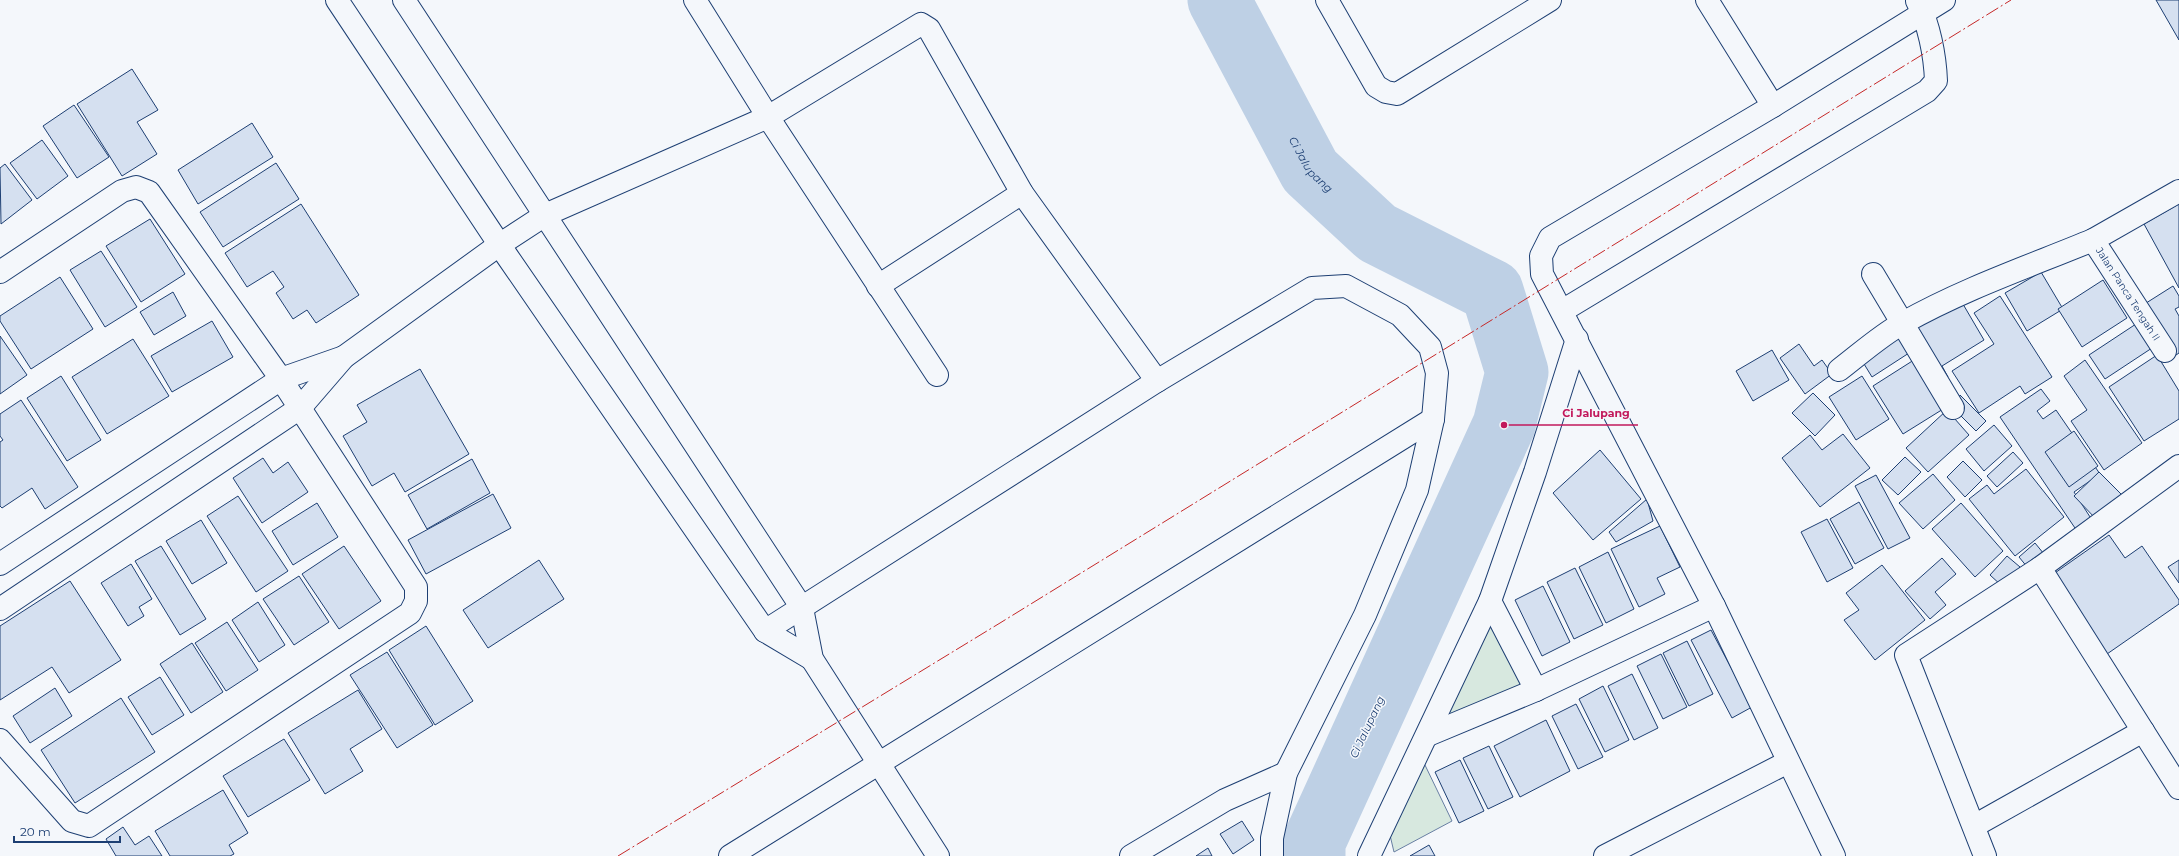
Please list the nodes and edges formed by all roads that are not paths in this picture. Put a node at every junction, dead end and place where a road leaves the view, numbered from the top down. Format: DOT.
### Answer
graph roads {
  1 [pos="337,0"];
  2 [pos="404,0"];
  3 [pos="695,0"];
  4 [pos="1327,0"];
  5 [pos="1550,0"];
  6 [pos="1707,0"];
  7 [pos="1944,0"];
  8 [pos="1920,6"];
  9 [pos="1773,106"];
  10 [pos="768,117"];
  11 [pos="2179,191"];
  12 [pos="1022,193"];
  13 [pos="545,215"];
  14 [pos="2093,240"];
  15 [pos="499,245"];
  16 [pos="0,272"];
  17 [pos="1873,274"];
  18 [pos="878,286"];
  19 [pos="1562,311"];
  20 [pos="1902,324"];
  21 [pos="1577,339"];
  22 [pos="2165,351"];
  23 [pos="344,357"];
  24 [pos="1839,370"];
  25 [pos="937,375"];
  26 [pos="281,379"];
  27 [pos="1157,381"];
  28 [pos="300,408"];
  29 [pos="1953,408"];
  30 [pos="1433,419"];
  31 [pos="2179,466"];
  32 [pos="0,564"];
  33 [pos="2040,568"];
  34 [pos="1490,601"];
  35 [pos="1714,606"];
  36 [pos="802,608"];
  37 [pos="0,609"];
  38 [pos="765,631"];
  39 [pos="812,659"];
  40 [pos="1536,690"];
  41 [pos="2143,731"];
  42 [pos="1428,735"];
  43 [pos="0,740"];
  44 [pos="1788,762"];
  45 [pos="881,763"];
  46 [pos="1286,773"];
  47 [pos="2179,788"];
  48 [pos="1974,826"];
  49 [pos="730,856"];
  50 [pos="938,856"];
  51 [pos="1131,856"];
  52 [pos="1272,856"];
  53 [pos="1370,856"];
  54 [pos="1605,856"];
  55 [pos="1834,856"];
  56 [pos="1984,856"];
  1 -- 15 [label="street"];
  2 -- 13 [label="street"];
  3 -- 10 [label="street"];
  4 -- 5 [label="street"];
  6 -- 9 [label="street"];
  7 -- 8 [label="street"];
  8 -- 9 [label="street"];
  8 -- 19 [label="street"];
  9 -- 19 [label="street"];
  10 -- 12 [label="street"];
  10 -- 13 [label="street"];
  10 -- 18 [label="street"];
  11 -- 14 [label="street, Jalan Panca Tengah II"];
  12 -- 18 [label="street"];
  12 -- 27 [label="street"];
  13 -- 15 [label="street"];
  13 -- 36 [label="street"];
  14 -- 20 [label="street"];
  14 -- 22 [label="street, Jalan Panca Tengah II"];
  15 -- 23 [label="street"];
  15 -- 38 [label="street"];
  16 -- 26 [label="street"];
  17 -- 20 [label="street"];
  18 -- 25 [label="street"];
  19 -- 21 [label="street"];
  20 -- 24 [label="street"];
  20 -- 29 [label="street"];
  21 -- 34 [label="street"];
  21 -- 35 [label="street"];
  23 -- 26 [label="street"];
  23 -- 28 [label="street"];
  26 -- 28 [label="street"];
  26 -- 32 [label="street"];
  27 -- 30 [label="street"];
  27 -- 36 [label="street"];
  28 -- 37 [label="street"];
  28 -- 43 [label="street"];
  30 -- 45 [label="street"];
  30 -- 46 [label="street"];
  31 -- 33 [label="street"];
  33 -- 41 [label="street"];
  33 -- 48 [label="street"];
  34 -- 40 [label="street"];
  34 -- 42 [label="street"];
  35 -- 40 [label="street"];
  35 -- 44 [label="street"];
  36 -- 38 [label="street"];
  36 -- 39 [label="street"];
  38 -- 39 [label="street"];
  39 -- 45 [label="street"];
  40 -- 42 [label="street"];
  41 -- 47 [label="street"];
  41 -- 48 [label="street"];
  42 -- 53 [label="street"];
  44 -- 54 [label="street"];
  44 -- 55 [label="street"];
  45 -- 49 [label="street"];
  45 -- 50 [label="street"];
  46 -- 51 [label="street"];
  46 -- 52 [label="street"];
  48 -- 56 [label="street"];
}
